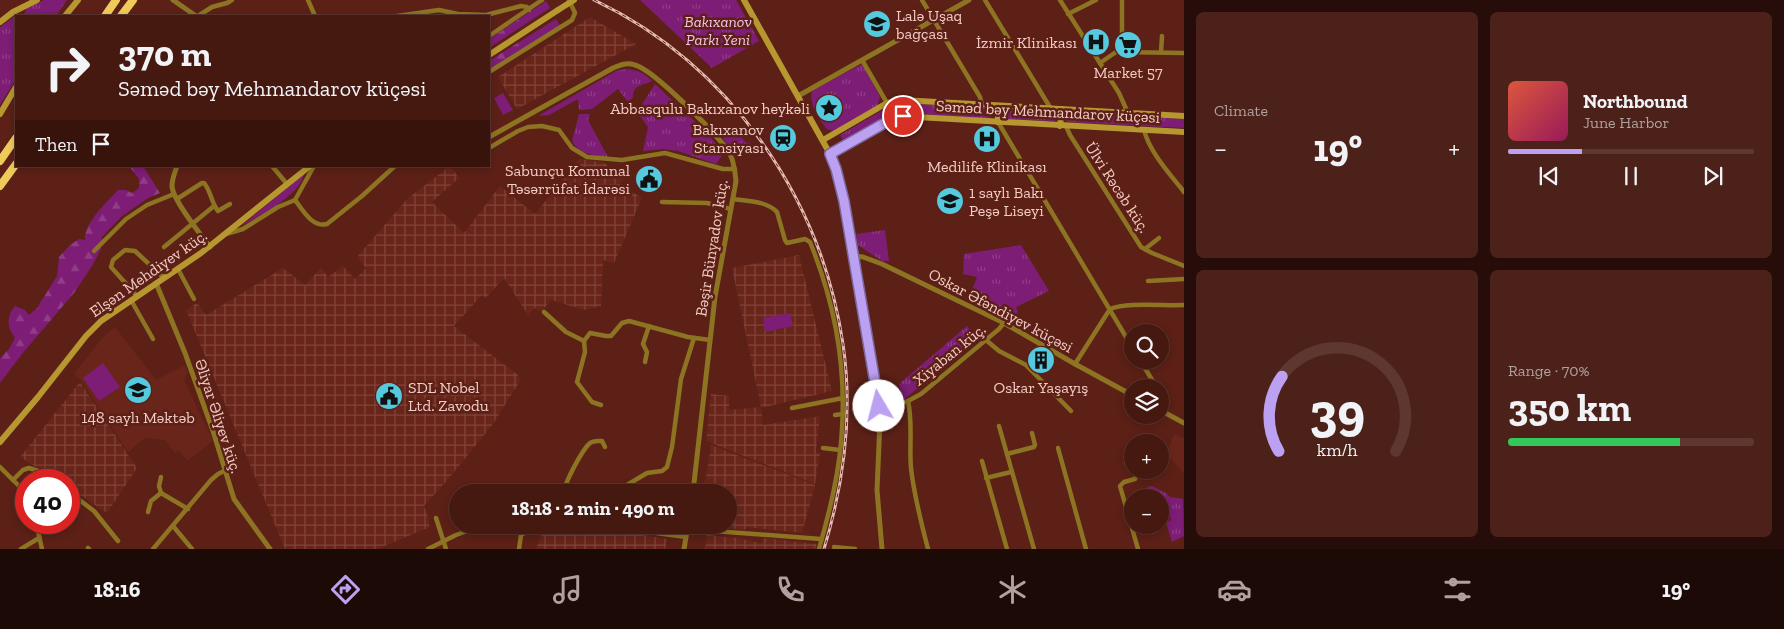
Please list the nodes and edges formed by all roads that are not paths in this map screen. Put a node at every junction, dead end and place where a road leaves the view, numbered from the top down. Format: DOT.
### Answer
graph roads {
  1 [pos="73,0"];
  2 [pos="78,0"];
  3 [pos="116,0"];
  4 [pos="133,0"];
  5 [pos="173,0"];
  6 [pos="232,0"];
  7 [pos="308,0"];
  8 [pos="542,0"];
  9 [pos="568,0"];
  10 [pos="574,0"];
  11 [pos="744,0"];
  12 [pos="922,0"];
  13 [pos="969,0"];
  14 [pos="985,0"];
  15 [pos="1060,0"];
  16 [pos="1096,0"];
  17 [pos="1122,0"];
  18 [pos="32,1"];
  19 [pos="529,10"];
  20 [pos="1068,14"];
  21 [pos="19,15"];
  22 [pos="62,15"];
  23 [pos="66,15"];
  24 [pos="105,15"];
  25 [pos="122,15"];
  26 [pos="196,15"];
  27 [pos="199,15"];
  28 [pos="315,15"];
  29 [pos="404,15"];
  30 [pos="486,15"];
  31 [pos="486,15"];
  32 [pos="934,20"];
  33 [pos="0,22"];
  34 [pos="490,35"];
  35 [pos="1162,36"];
  36 [pos="1122,52"];
  37 [pos="1161,52"];
  38 [pos="1184,53"];
  39 [pos="490,54"];
  40 [pos="862,60"];
  41 [pos="1100,63"];
  42 [pos="490,71"];
  43 [pos="15,89"];
  44 [pos="798,96"];
  45 [pos="887,103"];
  46 [pos="982,105"];
  47 [pos="998,106"];
  48 [pos="1051,109"];
  49 [pos="1062,109"];
  50 [pos="1128,113"];
  51 [pos="0,114"];
  52 [pos="1184,116"];
  53 [pos="998,122"];
  54 [pos="1063,126"];
  55 [pos="1144,130"];
  56 [pos="1184,132"];
  57 [pos="490,136"];
  58 [pos="821,138"];
  59 [pos="15,139"];
  60 [pos="490,147"];
  61 [pos="830,154"];
  62 [pos="0,161"];
  63 [pos="15,165"];
  64 [pos="177,167"];
  65 [pos="273,167"];
  66 [pos="307,167"];
  67 [pos="313,167"];
  68 [pos="394,167"];
  69 [pos="735,169"];
  70 [pos="287,184"];
  71 [pos="0,186"];
  72 [pos="1183,191"];
  73 [pos="174,194"];
  74 [pos="177,199"];
  75 [pos="733,199"];
  76 [pos="294,200"];
  77 [pos="662,202"];
  78 [pos="230,204"];
  79 [pos="214,206"];
  80 [pos="731,209"];
  81 [pos="192,223"];
  82 [pos="225,235"];
  83 [pos="1159,238"];
  84 [pos="164,247"];
  85 [pos="210,247"];
  86 [pos="1145,249"];
  87 [pos="94,250"];
  88 [pos="854,256"];
  89 [pos="1184,266"];
  90 [pos="178,269"];
  91 [pos="164,278"];
  92 [pos="1184,279"];
  93 [pos="1148,281"];
  94 [pos="156,283"];
  95 [pos="134,298"];
  96 [pos="194,299"];
  97 [pos="1184,305"];
  98 [pos="1110,309"];
  99 [pos="544,312"];
  100 [pos="1004,322"];
  101 [pos="649,326"];
  102 [pos="1124,333"];
  103 [pos="694,338"];
  104 [pos="153,339"];
  105 [pos="710,340"];
  106 [pos="986,340"];
  107 [pos="584,341"];
  108 [pos="645,362"];
  109 [pos="1075,364"];
  110 [pos="1124,391"];
  111 [pos="843,398"];
  112 [pos="908,402"];
  113 [pos="601,405"];
  114 [pos="792,408"];
  115 [pos="1071,411"];
  116 [pos="879,412"];
  117 [pos="843,414"];
  118 [pos="835,415"];
  119 [pos="1169,415"];
  120 [pos="1184,423"];
  121 [pos="999,426"];
  122 [pos="1032,433"];
  123 [pos="0,442"];
  124 [pos="605,447"];
  125 [pos="823,448"];
  126 [pos="1058,448"];
  127 [pos="840,450"];
  128 [pos="1007,454"];
  129 [pos="982,460"];
  130 [pos="0,468"];
  131 [pos="224,471"];
  132 [pos="1011,472"];
  133 [pos="161,477"];
  134 [pos="986,478"];
  135 [pos="1132,479"];
  136 [pos="13,480"];
  137 [pos="15,483"];
  138 [pos="566,484"];
  139 [pos="629,484"];
  140 [pos="694,484"];
  141 [pos="161,493"];
  142 [pos="80,500"];
  143 [pos="188,509"];
  144 [pos="148,512"];
  145 [pos="436,518"];
  146 [pos="173,526"];
  147 [pos="737,531"];
  148 [pos="38,534"];
  149 [pos="461,534"];
  150 [pos="524,534"];
  151 [pos="665,534"];
  152 [pos="687,534"];
  153 [pos="686,537"];
  154 [pos="39,538"];
  155 [pos="821,539"];
  156 [pos="118,541"];
  157 [pos="443,541"];
  158 [pos="834,547"];
  159 [pos="21,549"];
  160 [pos="42,549"];
  161 [pos="153,549"];
  162 [pos="192,549"];
  163 [pos="270,549"];
  164 [pos="428,549"];
  165 [pos="446,549"];
  166 [pos="519,549"];
  167 [pos="684,549"];
  168 [pos="819,549"];
  169 [pos="856,549"];
  170 [pos="882,549"];
  171 [pos="928,549"];
  172 [pos="1007,549"];
  173 [pos="1034,549"];
  174 [pos="1086,549"];
  175 [pos="1138,549"];
  1 -- 22 [label="main road"];
  2 -- 23 [label="main road"];
  3 -- 24 [label="highway"];
  4 -- 25 [label="highway"];
  5 -- 26 [label="street"];
  6 -- 27 [label="street"];
  7 -- 28 [label="street"];
  8 -- 19 [label="street"];
  9 -- 42 [label="street"];
  10 -- 39 [label="main road, bridge"];
  11 -- 44 [label="main road"];
  12 -- 32 [label="street"];
  13 -- 32 [label="street"];
  14 -- 48 [label="street"];
  15 -- 20 [label="street"];
  16 -- 20 [label="street"];
  17 -- 36 [label="street"];
  18 -- 21 [label="main road"];
  18 -- 33 [label="main road"];
  19 -- 31 [label="street"];
  19 -- 34 [label="street"];
  20 -- 41 [label="street"];
  29 -- 30 [label="street"];
  32 -- 40 [label="street"];
  32 -- 46 [label="street"];
  35 -- 37 [label="street"];
  36 -- 37 [label="street"];
  36 -- 41 [label="street"];
  37 -- 38 [label="street"];
  40 -- 44 [label="street"];
  40 -- 45 [label="street"];
  41 -- 50 [label="street"];
  43 -- 51 [label="main road"];
  44 -- 58 [label="main road"];
  45 -- 46 [label="main road, Səməd bəy Mehmandarov küçəsi"];
  45 -- 58 [label="main road, Səməd bəy Mehmandarov küçəsi"];
  46 -- 47 [label="main road, Səməd bəy Mehmandarov küçəsi"];
  47 -- 48 [label="main road, Səməd bəy Mehmandarov küçəsi"];
  47 -- 53 [label="main road"];
  48 -- 49 [label="main road, Səməd bəy Mehmandarov küçəsi"];
  49 -- 50 [label="main road, Səməd bəy Mehmandarov küçəsi"];
  49 -- 54 [label="main road"];
  50 -- 52 [label="main road, Səməd bəy Mehmandarov küçəsi"];
  53 -- 54 [label="main road, Səməd bəy Mehmandarov küçəsi"];
  53 -- 61 [label="main road, Səməd bəy Mehmandarov küçəsi"];
  53 -- 98 [label="street"];
  54 -- 55 [label="main road, Səməd bəy Mehmandarov küçəsi"];
  54 -- 86 [label="street, Ülvi Rəcəb küç."];
  55 -- 56 [label="main road, Səməd bəy Mehmandarov küçəsi"];
  55 -- 72 [label="street"];
  57 -- 69 [label="street, Bəşir Bünyadov küç."];
  58 -- 61 [label="main road"];
  59 -- 62 [label="highway"];
  60 -- 69 [label="street"];
  61 -- 88 [label="street"];
  63 -- 71 [label="highway"];
  64 -- 73 [label="street"];
  65 -- 70 [label="street"];
  66 -- 70 [label="main road, Elşən Mehdiyev küç."];
  67 -- 76 [label="street"];
  68 -- 76 [label="street"];
  69 -- 75 [label="street, Bəşir Bünyadov küç."];
  70 -- 82 [label="main road, Elşən Mehdiyev küç."];
  73 -- 74 [label="street"];
  73 -- 87 [label="street"];
  74 -- 79 [label="street"];
  74 -- 81 [label="street"];
  75 -- 80 [label="street, Bəşir Bünyadov küç."];
  75 -- 111 [label="street"];
  76 -- 82 [label="street"];
  77 -- 80 [label="street"];
  78 -- 79 [label="street"];
  79 -- 81 [label="street"];
  80 -- 105 [label="street, Bəşir Bünyadov küç."];
  81 -- 84 [label="street"];
  81 -- 85 [label="street"];
  82 -- 85 [label="main road, Elşən Mehdiyev küç."];
  83 -- 86 [label="street"];
  85 -- 90 [label="main road, Elşən Mehdiyev küç."];
  86 -- 89 [label="street, Ülvi Rəcəb küç."];
  88 -- 100 [label="street, Oskar Əfəndiyev küçəsi"];
  88 -- 116 [label="street"];
  90 -- 91 [label="main road, Elşən Mehdiyev küç."];
  90 -- 96 [label="street"];
  91 -- 94 [label="main road, Elşən Mehdiyev küç."];
  91 -- 95 [label="street"];
  92 -- 93 [label="street"];
  94 -- 95 [label="main road, Elşən Mehdiyev küç."];
  94 -- 131 [label="street, Əliyar Əliyev küç."];
  95 -- 104 [label="street"];
  95 -- 123 [label="main road, Elşən Mehdiyev küç."];
  97 -- 98 [label="street"];
  98 -- 102 [label="street"];
  98 -- 109 [label="street"];
  99 -- 107 [label="street"];
  100 -- 106 [label="street, Xiyaban küç."];
  100 -- 109 [label="street, Oskar Əfəndiyev küçəsi"];
  101 -- 103 [label="street"];
  101 -- 107 [label="street"];
  101 -- 108 [label="street"];
  103 -- 105 [label="street"];
  103 -- 139 [label="street"];
  105 -- 140 [label="street, Bəşir Bünyadov küç."];
  106 -- 112 [label="street, Xiyaban küç."];
  106 -- 115 [label="street"];
  107 -- 113 [label="street"];
  109 -- 110 [label="street, Oskar Əfəndiyev küçəsi"];
  111 -- 114 [label="street"];
  111 -- 117 [label="street"];
  112 -- 116 [label="street, Xiyaban küç."];
  112 -- 171 [label="street"];
  116 -- 170 [label="street"];
  117 -- 118 [label="street"];
  117 -- 127 [label="street"];
  119 -- 120 [label="street"];
  121 -- 128 [label="street"];
  122 -- 128 [label="street"];
  124 -- 138 [label="street"];
  125 -- 127 [label="street"];
  126 -- 174 [label="street"];
  127 -- 155 [label="street"];
  128 -- 132 [label="street"];
  129 -- 134 [label="street"];
  130 -- 136 [label="street"];
  131 -- 143 [label="street"];
  131 -- 163 [label="street, Əliyar Əliyev küç."];
  132 -- 134 [label="street"];
  132 -- 173 [label="street"];
  133 -- 141 [label="street"];
  134 -- 172 [label="street"];
  135 -- 175 [label="street"];
  136 -- 137 [label="street"];
  141 -- 143 [label="street"];
  141 -- 144 [label="street"];
  142 -- 156 [label="street"];
  143 -- 146 [label="street"];
  145 -- 157 [label="street"];
  146 -- 161 [label="street"];
  146 -- 162 [label="street"];
  147 -- 155 [label="street"];
  148 -- 154 [label="street"];
  149 -- 157 [label="street"];
  150 -- 166 [label="street"];
  151 -- 153 [label="street"];
  152 -- 153 [label="street"];
  153 -- 167 [label="street"];
  154 -- 159 [label="street"];
  154 -- 160 [label="street"];
  155 -- 168 [label="street"];
  157 -- 164 [label="street"];
  157 -- 165 [label="street"];
  158 -- 169 [label="street"];
}
